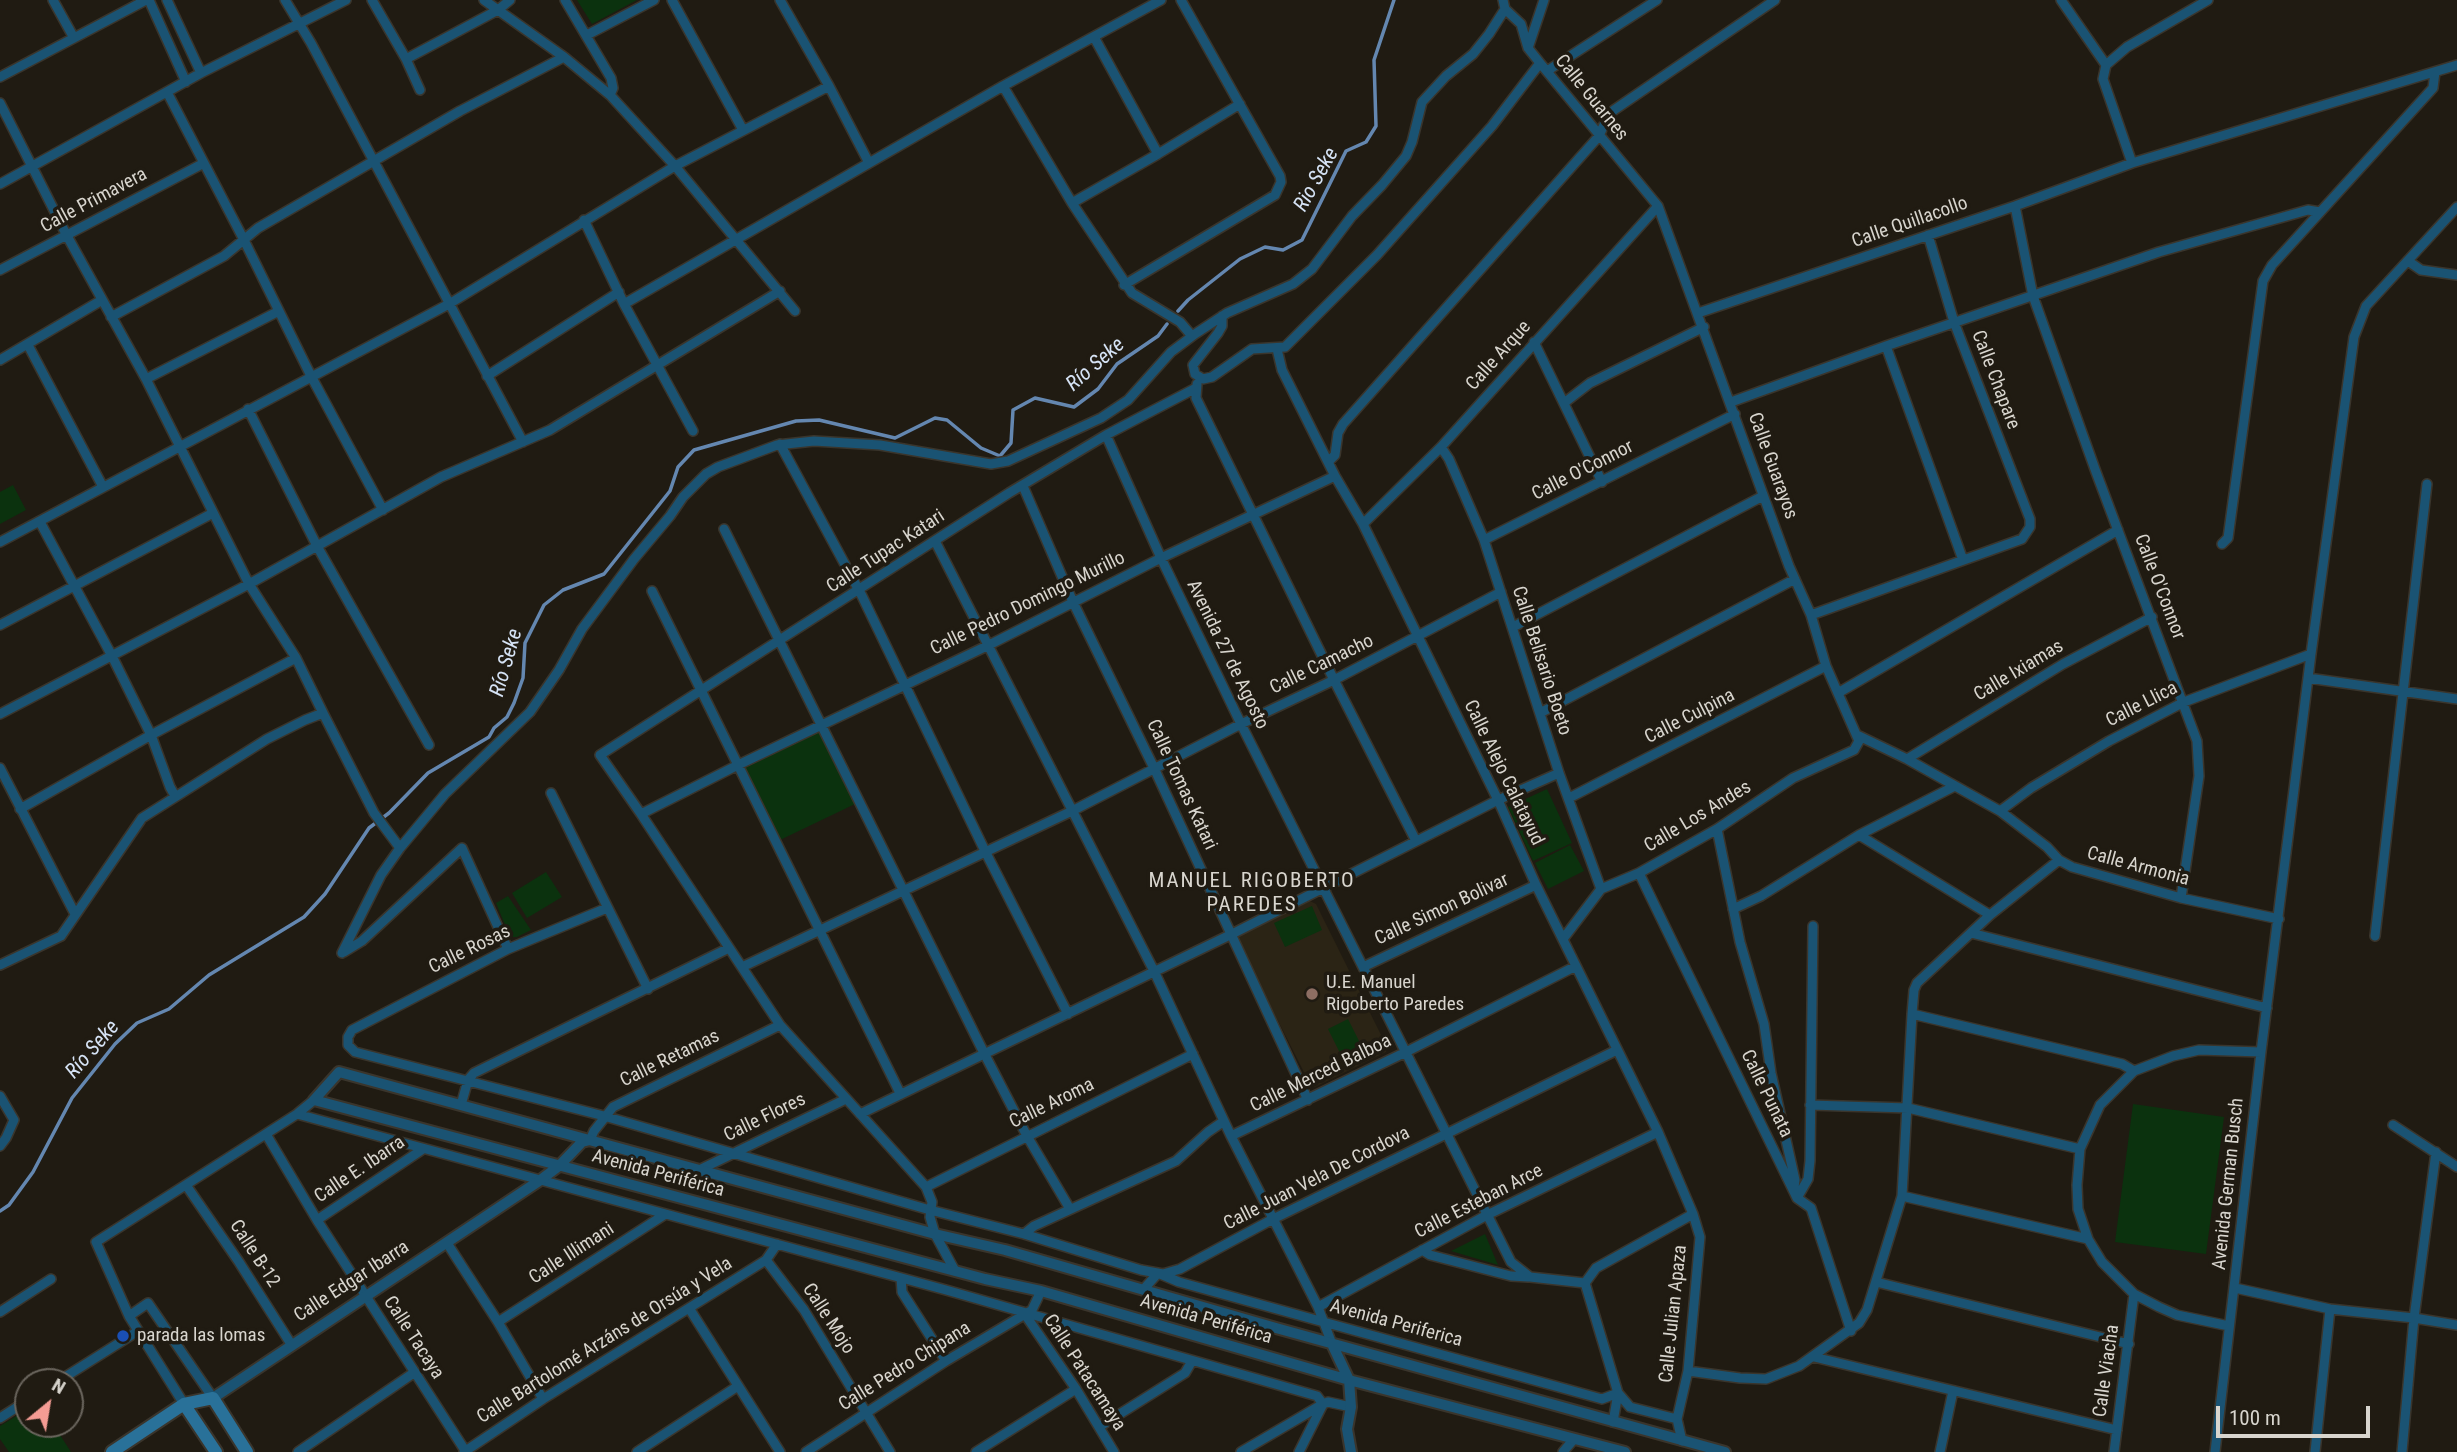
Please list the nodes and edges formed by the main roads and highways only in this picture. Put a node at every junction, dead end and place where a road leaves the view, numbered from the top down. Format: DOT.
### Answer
graph roads {
  1 [pos="184,1404"];
  2 [pos="112,1452"];
  3 [pos="216,1452"];
  4 [pos="247,1452"];
  1 -- 2 [label="main road, Calle Edgar Ibarra"];
  1 -- 3 [label="main road"];
  1 -- 4 [label="main road, Calle Edgar Ibarra"];
}
